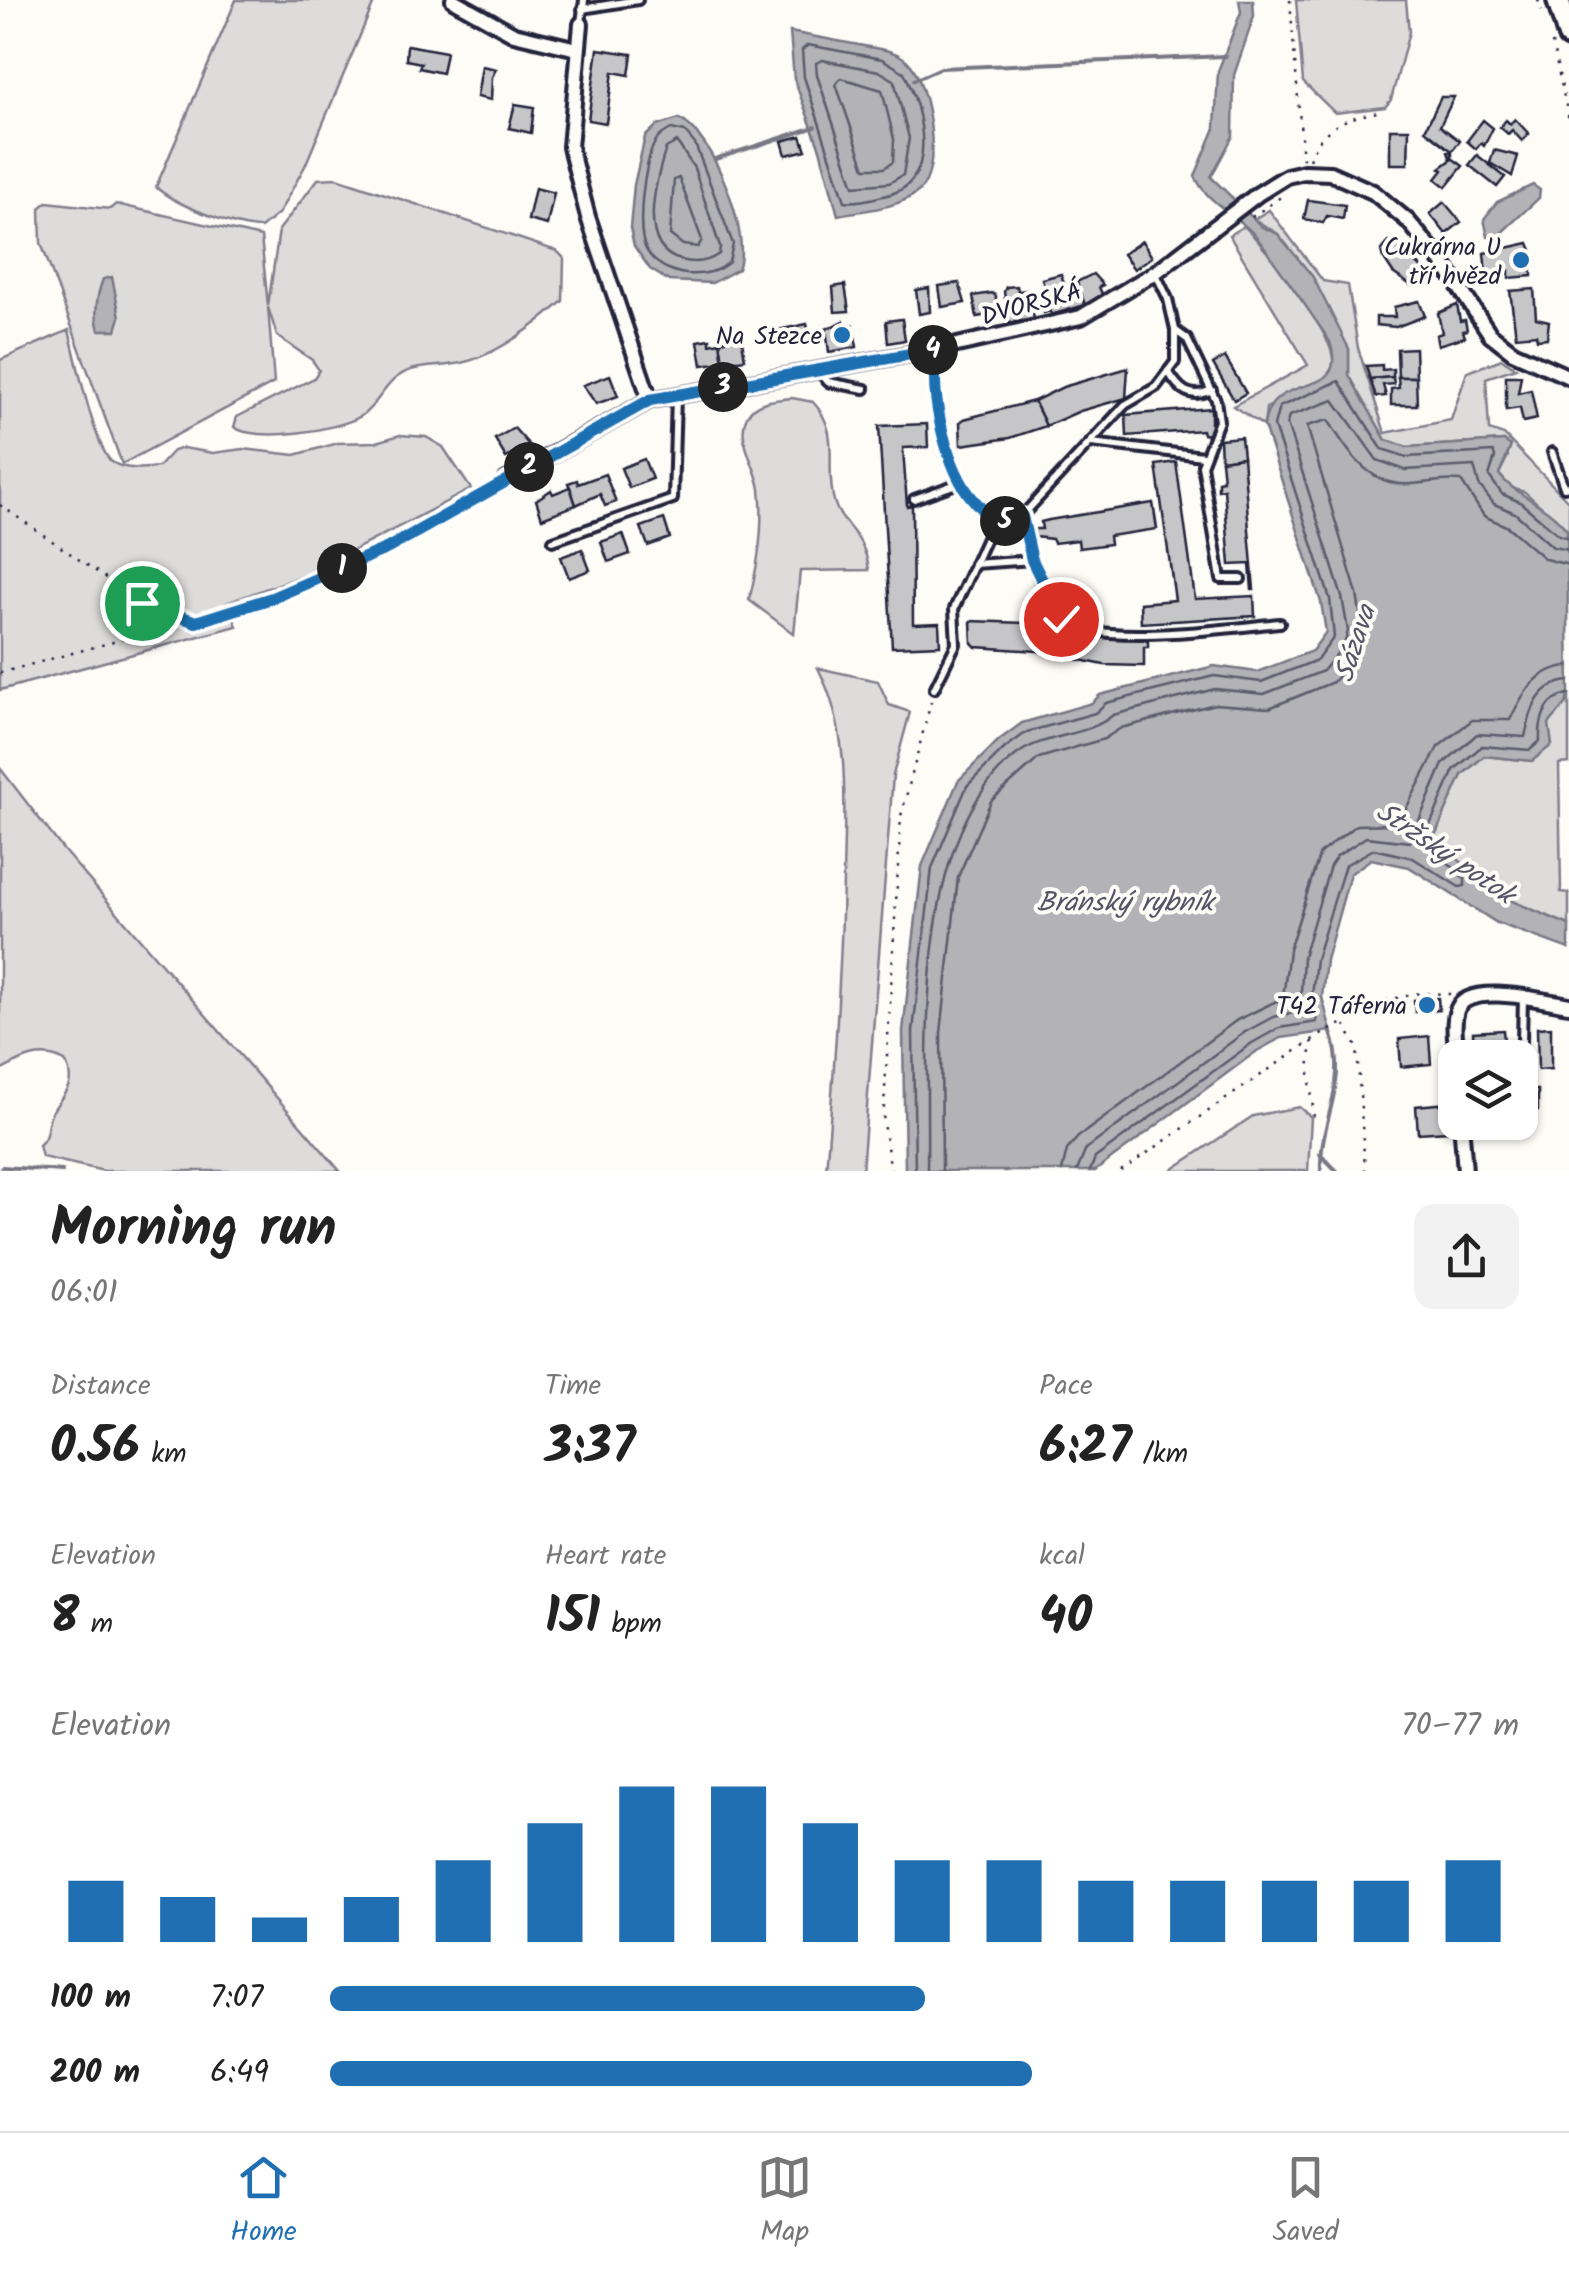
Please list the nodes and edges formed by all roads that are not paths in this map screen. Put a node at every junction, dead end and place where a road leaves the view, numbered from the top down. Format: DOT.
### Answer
graph roads {
  1 [pos="453,0"];
  2 [pos="638,0"];
  3 [pos="1558,0"];
  4 [pos="583,4"];
  5 [pos="580,24"];
  6 [pos="1560,37"];
  7 [pos="577,48"];
  8 [pos="1156,272"];
  9 [pos="1175,330"];
  10 [pos="939,349"];
  11 [pos="818,370"];
  12 [pos="1168,371"];
  13 [pos="1569,377"];
  14 [pos="865,388"];
  15 [pos="1212,390"];
  16 [pos="676,395"];
  17 [pos="650,400"];
  18 [pos="1090,443"];
  19 [pos="1552,452"];
  20 [pos="1202,456"];
  21 [pos="505,480"];
  22 [pos="962,482"];
  23 [pos="1569,486"];
  24 [pos="914,499"];
  25 [pos="1022,516"];
  26 [pos="992,525"];
  27 [pos="553,541"];
  28 [pos="1032,560"];
  29 [pos="974,564"];
  30 [pos="1241,579"];
  31 [pos="1280,624"];
  32 [pos="934,689"];
  33 [pos="1523,998"];
  34 [pos="1569,1004"];
  35 [pos="1455,1040"];
  36 [pos="1522,1040"];
  37 [pos="1462,1140"];
  38 [pos="1465,1171"];
  1 -- 7 [label="street"];
  2 -- 4 [label="lane"];
  3 -- 6 [label="main road"];
  4 -- 5 [label="lane"];
  5 -- 7 [label="street"];
  7 -- 17 [label="street"];
  8 -- 9 [label="lane"];
  8 -- 10 [label="street, DVORSKÁ"];
  8 -- 13 [label="street, DVORSKÁ"];
  9 -- 12 [label="lane"];
  9 -- 15 [label="lane"];
  10 -- 11 [label="street, DVORSKÁ"];
  10 -- 22 [label="lane"];
  11 -- 14 [label="lane"];
  11 -- 16 [label="street, DVORSKÁ"];
  12 -- 15 [label="lane"];
  12 -- 18 [label="lane"];
  15 -- 20 [label="lane"];
  16 -- 17 [label="street, DVORSKÁ"];
  16 -- 27 [label="lane"];
  17 -- 21 [label="street, DVORSKÁ"];
  18 -- 20 [label="lane"];
  18 -- 25 [label="lane"];
  19 -- 23 [label="lane"];
  20 -- 30 [label="lane"];
  22 -- 24 [label="lane"];
  22 -- 26 [label="lane"];
  25 -- 26 [label="lane"];
  25 -- 28 [label="lane"];
  26 -- 29 [label="lane"];
  28 -- 29 [label="lane"];
  28 -- 31 [label="lane"];
  29 -- 32 [label="lane"];
  33 -- 34 [label="street"];
  33 -- 35 [label="street"];
  33 -- 36 [label="lane"];
  37 -- 38 [label="street"];
}
